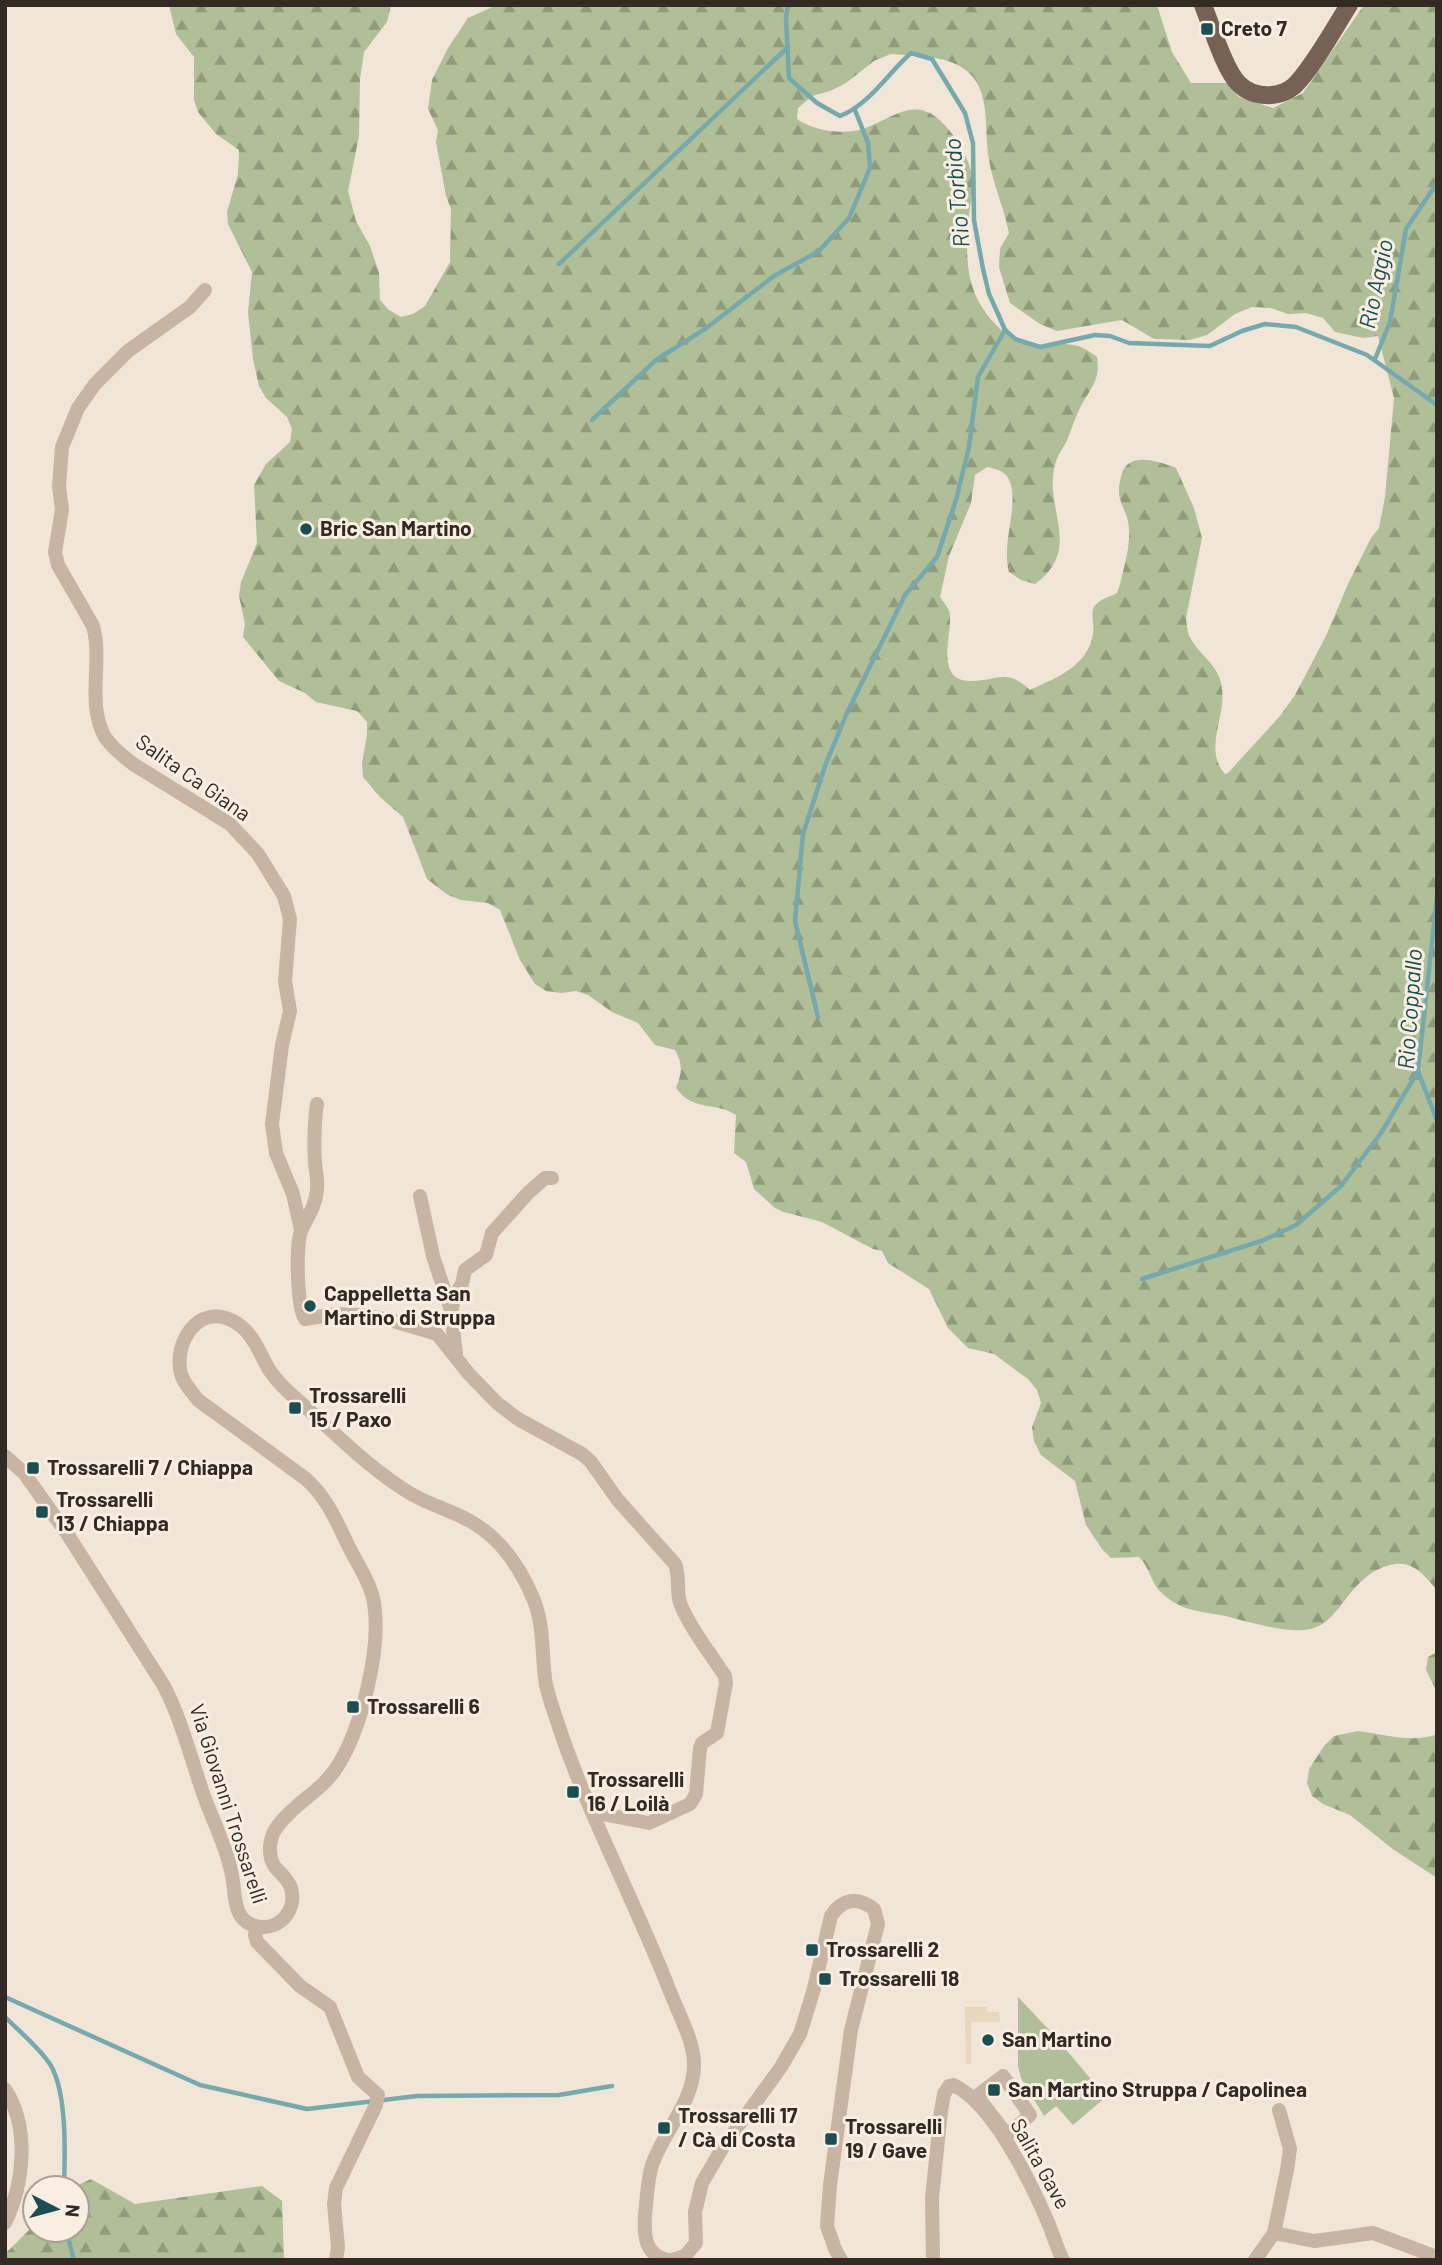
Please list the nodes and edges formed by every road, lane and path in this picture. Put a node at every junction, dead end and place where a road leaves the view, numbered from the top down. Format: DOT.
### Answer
graph roads {
  1 [pos="1203,5"];
  2 [pos="1349,5"];
  3 [pos="205,290"];
  4 [pos="317,1104"];
  5 [pos="552,1178"];
  6 [pos="420,1196"];
  7 [pos="301,1230"];
  8 [pos="451,1312"];
  9 [pos="456,1356"];
  10 [pos="5,1456"];
  11 [pos="592,1812"];
  12 [pos="258,1927"];
  13 [pos="5,2089"];
  14 [pos="1279,2110"];
  15 [pos="5,2223"];
  16 [pos="1274,2233"];
  17 [pos="646,2243"];
  18 [pos="1437,2257"];
  19 [pos="336,2260"];
  20 [pos="645,2260"];
  21 [pos="670,2260"];
  22 [pos="841,2260"];
  23 [pos="933,2260"];
  24 [pos="1063,2260"];
  25 [pos="1255,2260"];
  1 -- 2 [label="main road"];
  3 -- 7 [label="street, Salita Ca Giana"];
  4 -- 7 [label="street, Salita Ca Giana"];
  5 -- 8 [label="street"];
  6 -- 8 [label="street"];
  7 -- 9 [label="street, Salita Ca Giana"];
  8 -- 9 [label="street"];
  9 -- 11 [label="street"];
  10 -- 12 [label="street, Via Giovanni Trossarelli"];
  11 -- 12 [label="street, Via Giovanni Trossarelli"];
  11 -- 17 [label="street, Via Giovanni Trossarelli"];
  12 -- 19 [label="street"];
  13 -- 15 [label="street"];
  14 -- 16 [label="street"];
  16 -- 18 [label="street"];
  16 -- 25 [label="street"];
  17 -- 20 [label="street, Via Giovanni Trossarelli"];
  17 -- 21 [label="street"];
  21 -- 22 [label="street"];
  23 -- 24 [label="street, Salita Gave"];
}
